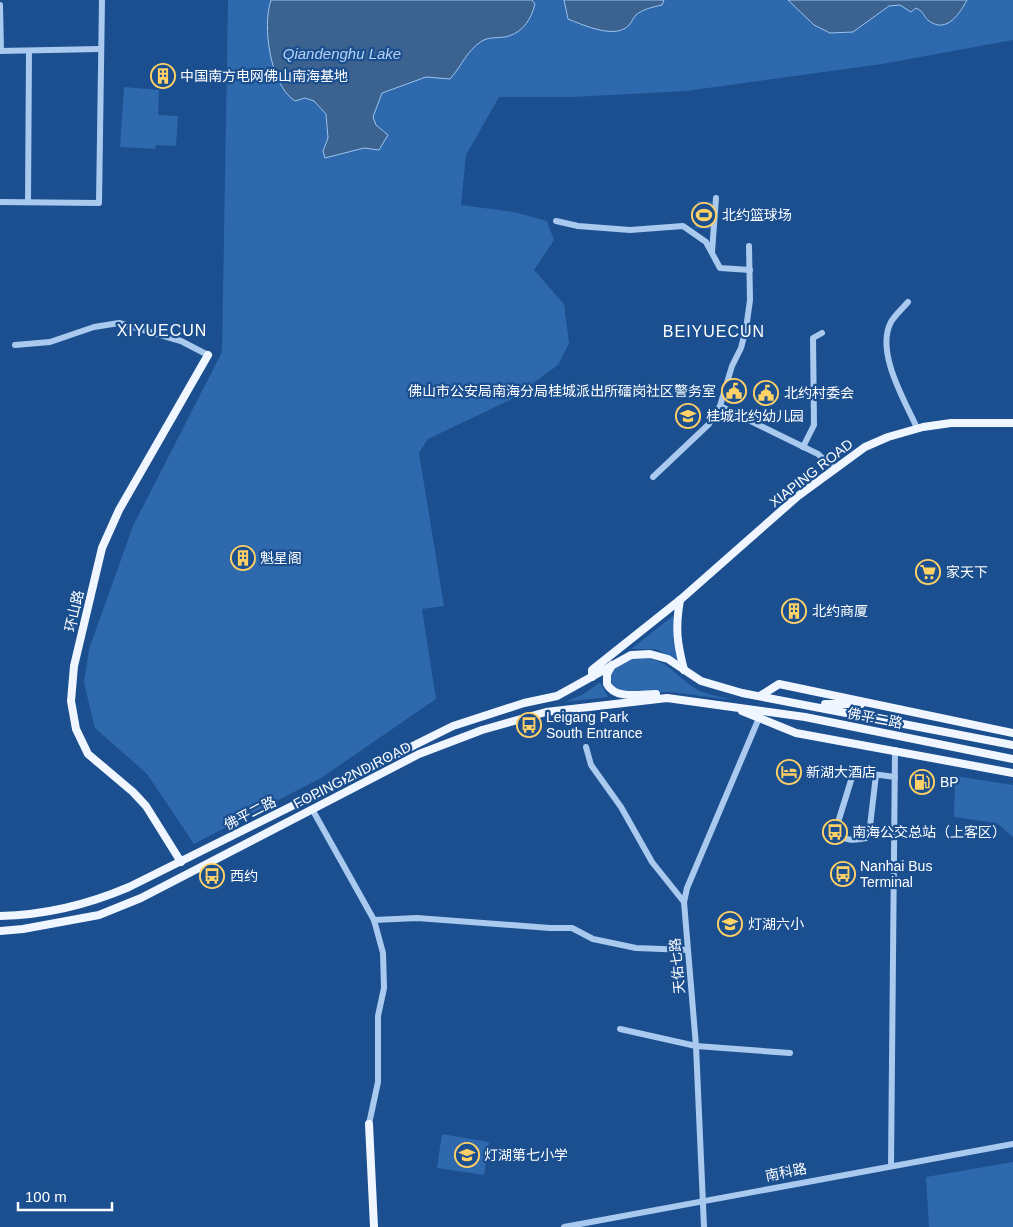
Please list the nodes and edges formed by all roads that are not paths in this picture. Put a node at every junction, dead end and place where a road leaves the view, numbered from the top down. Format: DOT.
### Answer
graph roads {
  1 [pos="102,0"];
  2 [pos="0,5"];
  3 [pos="100,49"];
  4 [pos="28,51"];
  5 [pos="1,52"];
  6 [pos="716,198"];
  7 [pos="0,202"];
  8 [pos="28,202"];
  9 [pos="556,221"];
  10 [pos="749,246"];
  11 [pos="712,252"];
  12 [pos="750,270"];
  13 [pos="908,302"];
  14 [pos="822,333"];
  15 [pos="15,345"];
  16 [pos="208,355"];
  17 [pos="720,406"];
  18 [pos="1013,423"];
  19 [pos="917,428"];
  20 [pos="804,448"];
  21 [pos="834,469"];
  22 [pos="653,477"];
  23 [pos="680,600"];
  24 [pos="613,664"];
  25 [pos="684,670"];
  26 [pos="592,677"];
  27 [pos="813,690"];
  28 [pos="760,696"];
  29 [pos="667,698"];
  30 [pos="792,701"];
  31 [pos="808,704"];
  32 [pos="874,704"];
  33 [pos="731,706"];
  34 [pos="759,718"];
  35 [pos="1013,734"];
  36 [pos="1013,745"];
  37 [pos="586,747"];
  38 [pos="895,750"];
  39 [pos="1013,759"];
  40 [pos="1013,773"];
  41 [pos="876,775"];
  42 [pos="895,777"];
  43 [pos="312,809"];
  44 [pos="181,862"];
  45 [pos="684,902"];
  46 [pos="0,916"];
  47 [pos="374,920"];
  48 [pos="0,931"];
  49 [pos="688,950"];
  50 [pos="620,1029"];
  51 [pos="696,1046"];
  52 [pos="790,1053"];
  53 [pos="369,1124"];
  54 [pos="1013,1144"];
  55 [pos="891,1166"];
  56 [pos="702,1201"];
  57 [pos="374,1227"];
  58 [pos="566,1227"];
  59 [pos="704,1227"];
  1 -- 3 [label="street"];
  2 -- 5 [label="street"];
  3 -- 4 [label="street"];
  3 -- 8 [label="street"];
  4 -- 5 [label="street"];
  4 -- 8 [label="street"];
  6 -- 11 [label="street"];
  7 -- 8 [label="street"];
  9 -- 11 [label="street"];
  10 -- 12 [label="street"];
  11 -- 12 [label="street"];
  12 -- 17 [label="street"];
  13 -- 19 [label="street"];
  14 -- 20 [label="street"];
  15 -- 16 [label="street"];
  16 -- 44 [label="main road, 环山路"];
  17 -- 20 [label="street"];
  17 -- 22 [label="street"];
  18 -- 19 [label="main road, XIAPING ROAD"];
  19 -- 21 [label="main road, XIAPING ROAD"];
  20 -- 21 [label="street"];
  21 -- 23 [label="main road, XIAPING ROAD"];
  23 -- 25 [label="main road"];
  23 -- 26 [label="main road, XIAPING ROAD"];
  24 -- 25 [label="main road, 佛平二路"];
  24 -- 26 [label="main road, 佛平二路"];
  24 -- 29 [label="main road"];
  25 -- 28 [label="main road"];
  26 -- 44 [label="main road, 佛平二路"];
  27 -- 28 [label="main road"];
  27 -- 30 [label="main road"];
  27 -- 32 [label="main road"];
  28 -- 30 [label="main road"];
  29 -- 33 [label="main road, FOPING 2ND ROAD"];
  29 -- 43 [label="main road, FOPING 2ND ROAD"];
  30 -- 31 [label="main road"];
  31 -- 32 [label="main road"];
  31 -- 36 [label="main road, 佛平二路"];
  32 -- 35 [label="main road"];
  33 -- 34 [label="main road"];
  33 -- 39 [label="main road, 佛平二路"];
  34 -- 38 [label="main road"];
  34 -- 45 [label="street, 天佑七路"];
  37 -- 45 [label="street"];
  38 -- 40 [label="main road"];
  38 -- 42 [label="street"];
  41 -- 41 [label="street"];
  41 -- 42 [label="street"];
  42 -- 55 [label="street"];
  43 -- 47 [label="street"];
  43 -- 48 [label="main road, FOPING 2ND ROAD"];
  44 -- 46 [label="main road, 佛平二路"];
  45 -- 49 [label="street, 天佑七路"];
  47 -- 49 [label="street"];
  47 -- 53 [label="street"];
  49 -- 51 [label="street, 天佑七路"];
  50 -- 51 [label="street"];
  51 -- 52 [label="street"];
  51 -- 56 [label="street, 天佑七路"];
  53 -- 57 [label="main road"];
  54 -- 55 [label="street, 南科路"];
  55 -- 56 [label="street, 南科路"];
  56 -- 58 [label="street, 南科路"];
  56 -- 59 [label="street, 天佑七路"];
}
